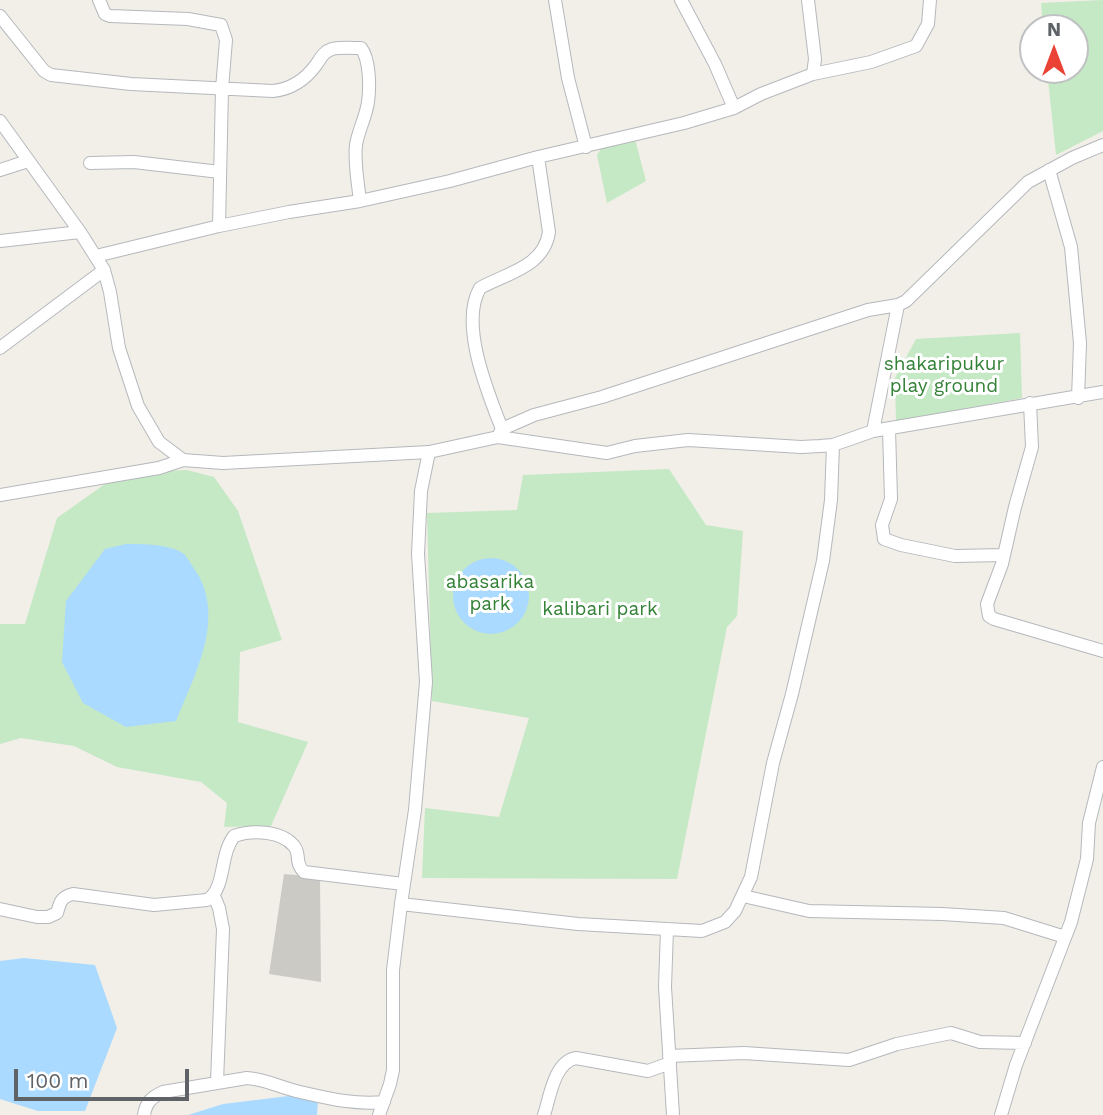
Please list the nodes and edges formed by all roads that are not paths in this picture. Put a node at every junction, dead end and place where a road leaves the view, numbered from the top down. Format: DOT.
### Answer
graph roads {
  1 [pos="99,0"];
  2 [pos="555,0"];
  3 [pos="681,0"];
  4 [pos="808,0"];
  5 [pos="930,0"];
  6 [pos="0,16"];
  7 [pos="813,74"];
  8 [pos="222,89"];
  9 [pos="734,108"];
  10 [pos="0,121"];
  11 [pos="1103,145"];
  12 [pos="586,147"];
  13 [pos="538,156"];
  14 [pos="28,161"];
  15 [pos="90,163"];
  16 [pos="0,170"];
  17 [pos="1049,170"];
  18 [pos="220,172"];
  19 [pos="359,201"];
  20 [pos="219,226"];
  21 [pos="80,232"];
  22 [pos="0,241"];
  23 [pos="96,256"];
  24 [pos="104,270"];
  25 [pos="898,306"];
  26 [pos="0,348"];
  27 [pos="1103,392"];
  28 [pos="1078,398"];
  29 [pos="1030,404"];
  30 [pos="889,429"];
  31 [pos="873,431"];
  32 [pos="500,433"];
  33 [pos="833,445"];
  34 [pos="429,452"];
  35 [pos="183,460"];
  36 [pos="0,495"];
  37 [pos="1004,555"];
  38 [pos="1103,651"];
  39 [pos="1103,767"];
  40 [pos="403,884"];
  41 [pos="743,895"];
  42 [pos="214,896"];
  43 [pos="401,904"];
  44 [pos="0,909"];
  45 [pos="667,929"];
  46 [pos="1065,937"];
  47 [pos="1025,1043"];
  48 [pos="669,1060"];
  49 [pos="217,1082"];
  50 [pos="384,1102"];
  51 [pos="144,1115"];
  52 [pos="379,1115"];
  53 [pos="544,1115"];
  54 [pos="673,1115"];
  55 [pos="1001,1115"];
  1 -- 8 [label="street"];
  2 -- 12 [label="street"];
  3 -- 9 [label="street"];
  4 -- 7 [label="street"];
  5 -- 7 [label="street"];
  6 -- 8 [label="street"];
  7 -- 9 [label="street"];
  8 -- 18 [label="street"];
  8 -- 19 [label="street"];
  9 -- 12 [label="street"];
  10 -- 14 [label="street"];
  11 -- 17 [label="street"];
  12 -- 13 [label="street"];
  13 -- 19 [label="street"];
  13 -- 32 [label="street"];
  14 -- 16 [label="street"];
  14 -- 21 [label="street"];
  15 -- 18 [label="street"];
  17 -- 25 [label="street"];
  17 -- 28 [label="street"];
  18 -- 20 [label="street"];
  19 -- 20 [label="street"];
  20 -- 23 [label="street"];
  21 -- 22 [label="street"];
  21 -- 23 [label="street"];
  23 -- 24 [label="street"];
  24 -- 26 [label="street"];
  24 -- 35 [label="street"];
  25 -- 31 [label="street"];
  25 -- 32 [label="street"];
  27 -- 28 [label="street"];
  28 -- 29 [label="street"];
  29 -- 30 [label="street"];
  29 -- 37 [label="street"];
  30 -- 31 [label="street"];
  30 -- 37 [label="street"];
  31 -- 33 [label="street"];
  32 -- 33 [label="street"];
  32 -- 34 [label="street"];
  33 -- 41 [label="street"];
  34 -- 35 [label="street"];
  34 -- 40 [label="street"];
  35 -- 36 [label="street"];
  37 -- 38 [label="street"];
  39 -- 46 [label="street"];
  40 -- 42 [label="street"];
  40 -- 43 [label="street"];
  41 -- 45 [label="street"];
  41 -- 46 [label="street"];
  42 -- 44 [label="street"];
  42 -- 49 [label="street"];
  43 -- 45 [label="street"];
  43 -- 50 [label="street"];
  45 -- 48 [label="street"];
  46 -- 47 [label="street"];
  47 -- 48 [label="street"];
  47 -- 55 [label="street"];
  48 -- 53 [label="street"];
  48 -- 54 [label="street"];
  49 -- 50 [label="street"];
  49 -- 51 [label="street"];
  50 -- 52 [label="street"];
}
